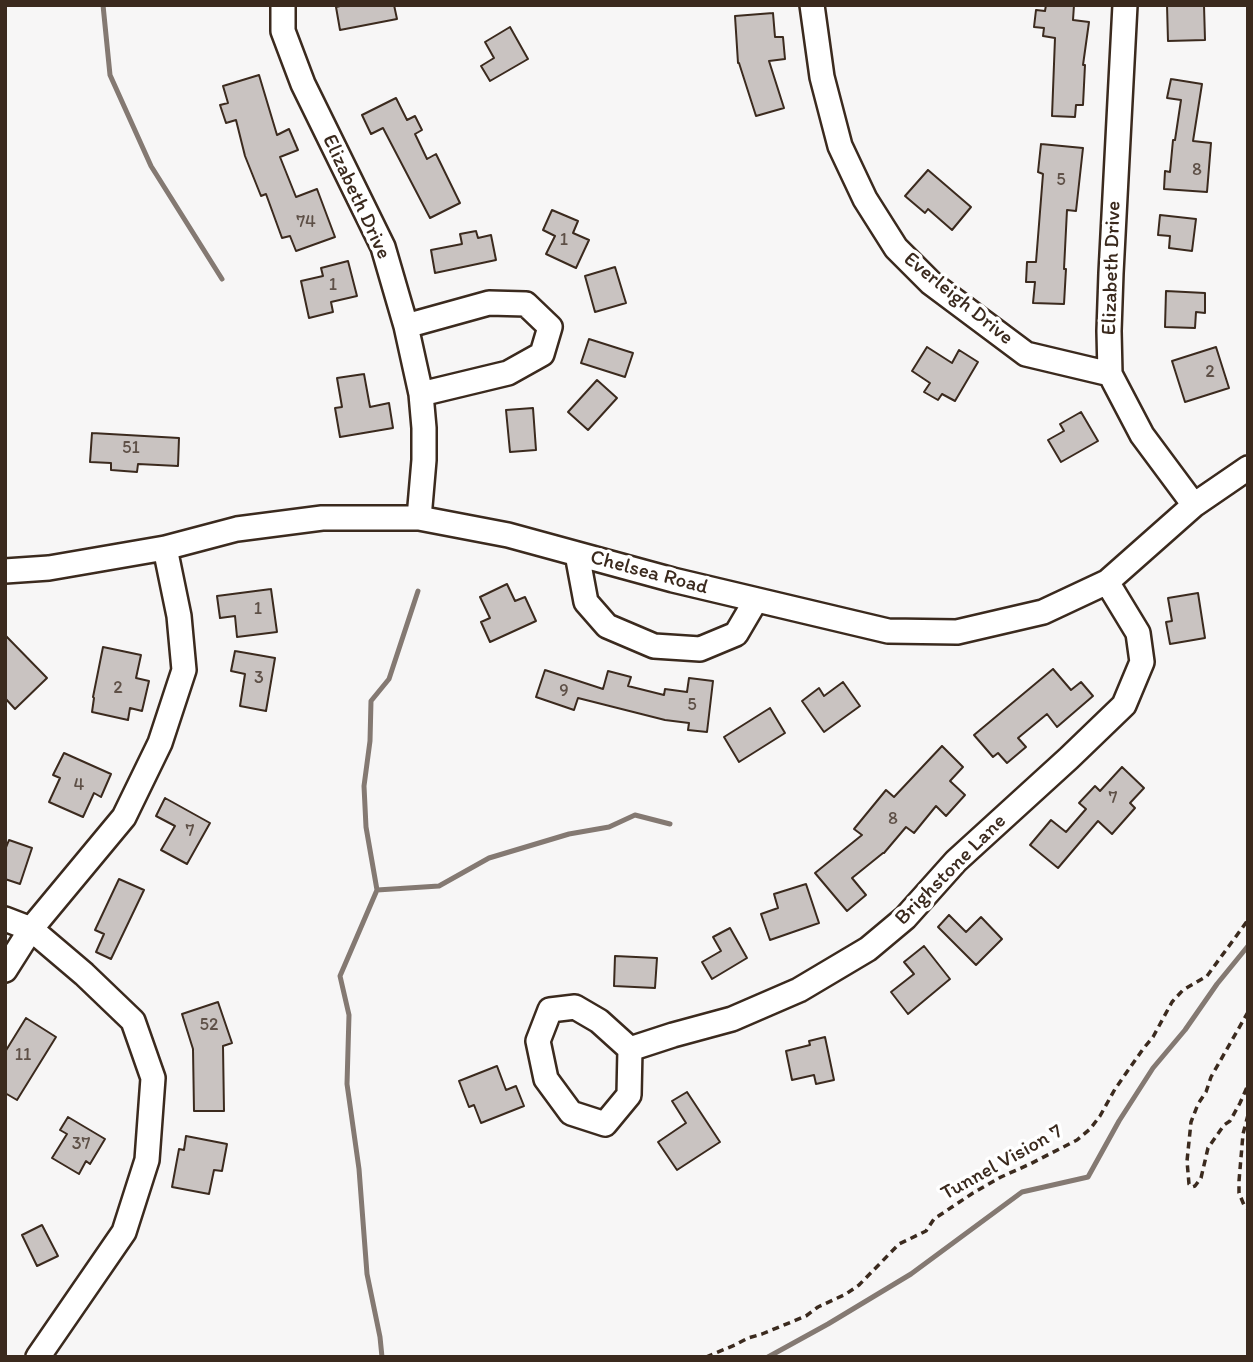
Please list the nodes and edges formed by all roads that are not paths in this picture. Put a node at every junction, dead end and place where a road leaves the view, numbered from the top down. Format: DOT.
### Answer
graph roads {
  1 [pos="283,5"];
  2 [pos="812,5"];
  3 [pos="1125,5"];
  4 [pos="406,326"];
  5 [pos="1110,374"];
  6 [pos="421,394"];
  7 [pos="1248,468"];
  8 [pos="1194,505"];
  9 [pos="419,518"];
  10 [pos="165,548"];
  11 [pos="577,554"];
  12 [pos="5,570"];
  13 [pos="1107,582"];
  14 [pos="756,600"];
  15 [pos="5,919"];
  16 [pos="31,929"];
  17 [pos="5,970"];
  18 [pos="630,1049"];
  19 [pos="38,1357"];
  1 -- 4 [label="street, Elizabeth Drive"];
  2 -- 5 [label="street, Everleigh Drive"];
  3 -- 5 [label="street, Elizabeth Drive"];
  4 -- 6 [label="street, Elizabeth Drive"];
  4 -- 6 [label="street"];
  5 -- 8 [label="street, Elizabeth Drive"];
  6 -- 9 [label="street, Elizabeth Drive"];
  7 -- 8 [label="street, Chelsea Road"];
  8 -- 13 [label="street, Chelsea Road"];
  9 -- 10 [label="street, Chelsea Road"];
  9 -- 11 [label="street, Chelsea Road"];
  10 -- 12 [label="street, Chelsea Road"];
  10 -- 16 [label="street"];
  11 -- 14 [label="street, Chelsea Road"];
  11 -- 14 [label="street"];
  13 -- 14 [label="street, Chelsea Road"];
  13 -- 18 [label="street, Brighstone Lane"];
  15 -- 16 [label="street"];
  16 -- 17 [label="street"];
  16 -- 19 [label="street"];
  18 -- 18 [label="street"];
}
